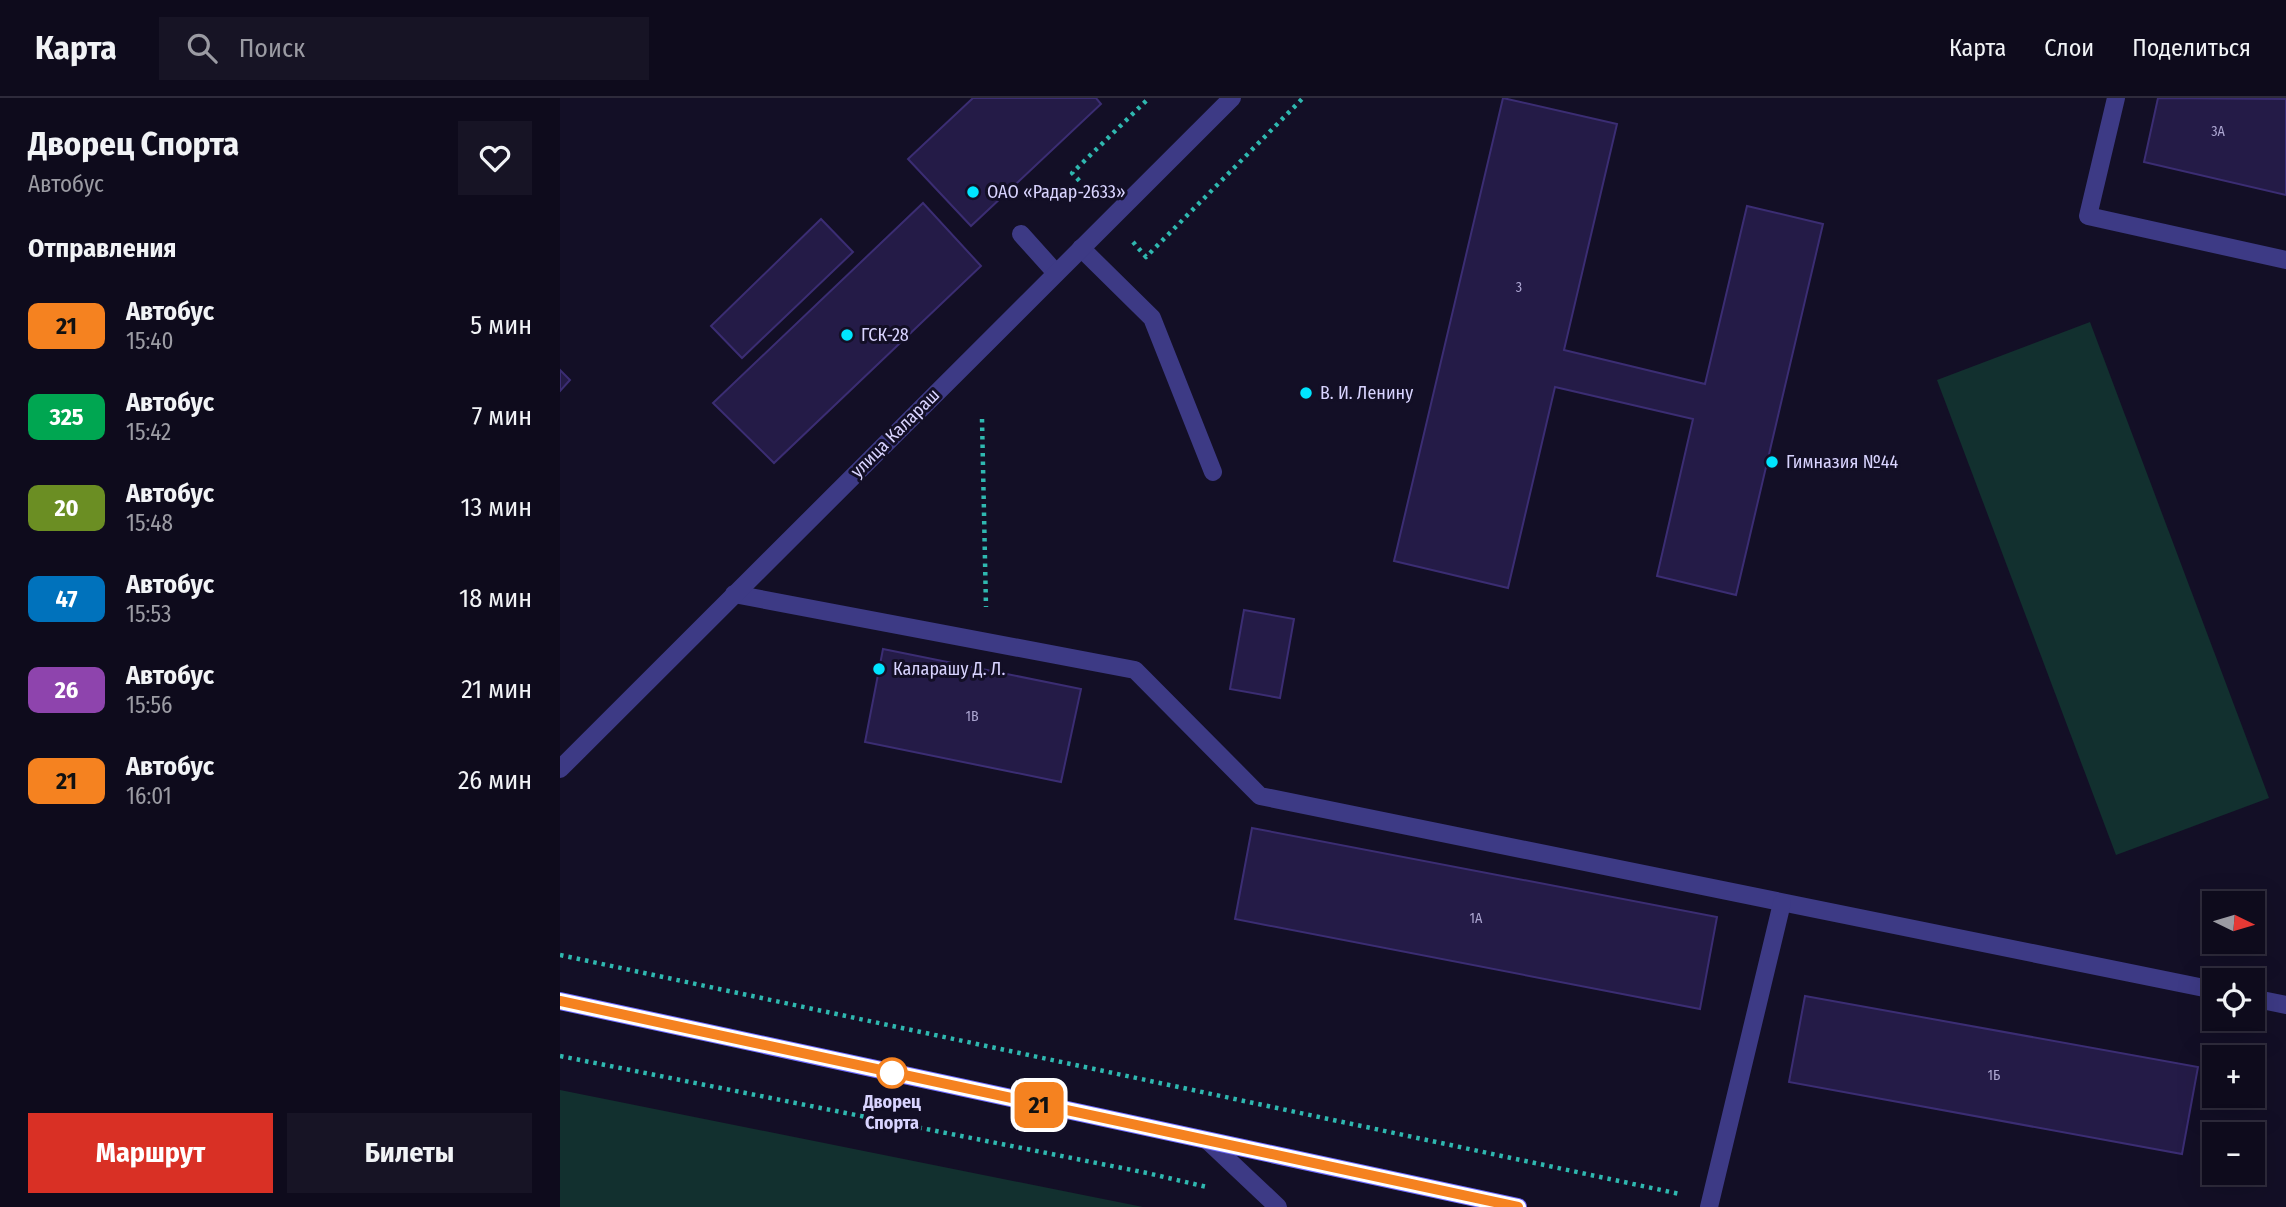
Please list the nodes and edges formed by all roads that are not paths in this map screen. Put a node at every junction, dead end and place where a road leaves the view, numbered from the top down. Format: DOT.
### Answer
graph roads {
  1 [pos="1232,98"];
  2 [pos="2116,98"];
  3 [pos="1021,234"];
  4 [pos="1081,248"];
  5 [pos="2286,260"];
  6 [pos="1056,273"];
  7 [pos="1213,472"];
  8 [pos="734,594"];
  9 [pos="560,769"];
  10 [pos="1782,903"];
  11 [pos="2202,988"];
  12 [pos="560,1001"];
  13 [pos="2265,1001"];
  14 [pos="2286,1005"];
  15 [pos="1208,1141"];
  16 [pos="1710,1204"];
  17 [pos="1278,1207"];
  18 [pos="1518,1207"];
  1 -- 4 [label="street, улица Калараш"];
  2 -- 5 [label="street"];
  3 -- 6 [label="street"];
  4 -- 6 [label="street, улица Калараш"];
  4 -- 7 [label="street"];
  6 -- 8 [label="street, улица Калараш"];
  8 -- 9 [label="street, улица Калараш"];
  8 -- 10 [label="street"];
  10 -- 11 [label="street"];
  10 -- 16 [label="street"];
  12 -- 15 [label="main road"];
  13 -- 14 [label="street"];
  15 -- 17 [label="street"];
  15 -- 18 [label="main road"];
}
